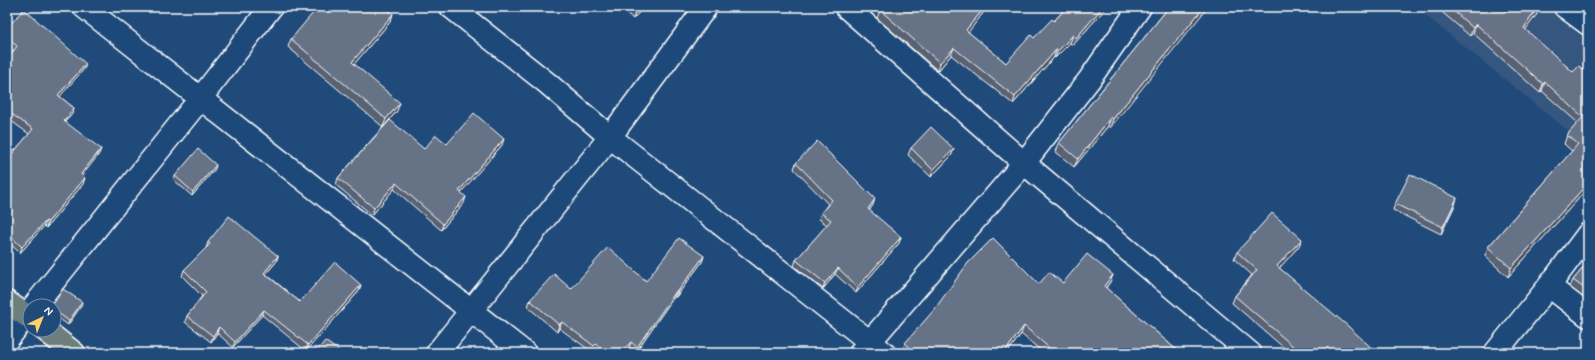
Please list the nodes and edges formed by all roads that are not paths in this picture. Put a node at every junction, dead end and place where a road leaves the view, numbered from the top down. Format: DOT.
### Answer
graph roads {
  1 [pos="84,7"];
  2 [pos="271,7"];
  3 [pos="451,7"];
  4 [pos="706,7"];
  5 [pos="846,7"];
  6 [pos="1140,7"];
  7 [pos="1565,7"];
  8 [pos="1588,24"];
  9 [pos="200,99"];
  10 [pos="610,137"];
  11 [pos="1024,163"];
  12 [pos="1588,234"];
  13 [pos="1549,286"];
  14 [pos="41,298"];
  15 [pos="7,302"];
  16 [pos="22,309"];
  17 [pos="472,311"];
  18 [pos="1588,316"];
  19 [pos="22,322"];
  20 [pos="55,338"];
  21 [pos="7,340"];
  22 [pos="872,349"];
  23 [pos="74,353"];
  24 [pos="437,353"];
  25 [pos="525,353"];
  26 [pos="1250,353"];
  27 [pos="1495,353"];
  1 -- 9 [label="street"];
  2 -- 9 [label="street"];
  3 -- 10 [label="street"];
  4 -- 10 [label="street"];
  5 -- 11 [label="street"];
  6 -- 11 [label="street"];
  7 -- 8 [label="street"];
  9 -- 14 [label="street"];
  9 -- 17 [label="street"];
  10 -- 17 [label="street"];
  10 -- 22 [label="street"];
  11 -- 22 [label="street"];
  11 -- 26 [label="street"];
  12 -- 13 [label="street"];
  13 -- 18 [label="street"];
  13 -- 27 [label="street"];
  15 -- 16 [label="highway"];
  17 -- 24 [label="street"];
  17 -- 25 [label="street"];
  19 -- 21 [label="street"];
  20 -- 23 [label="highway"];
}
